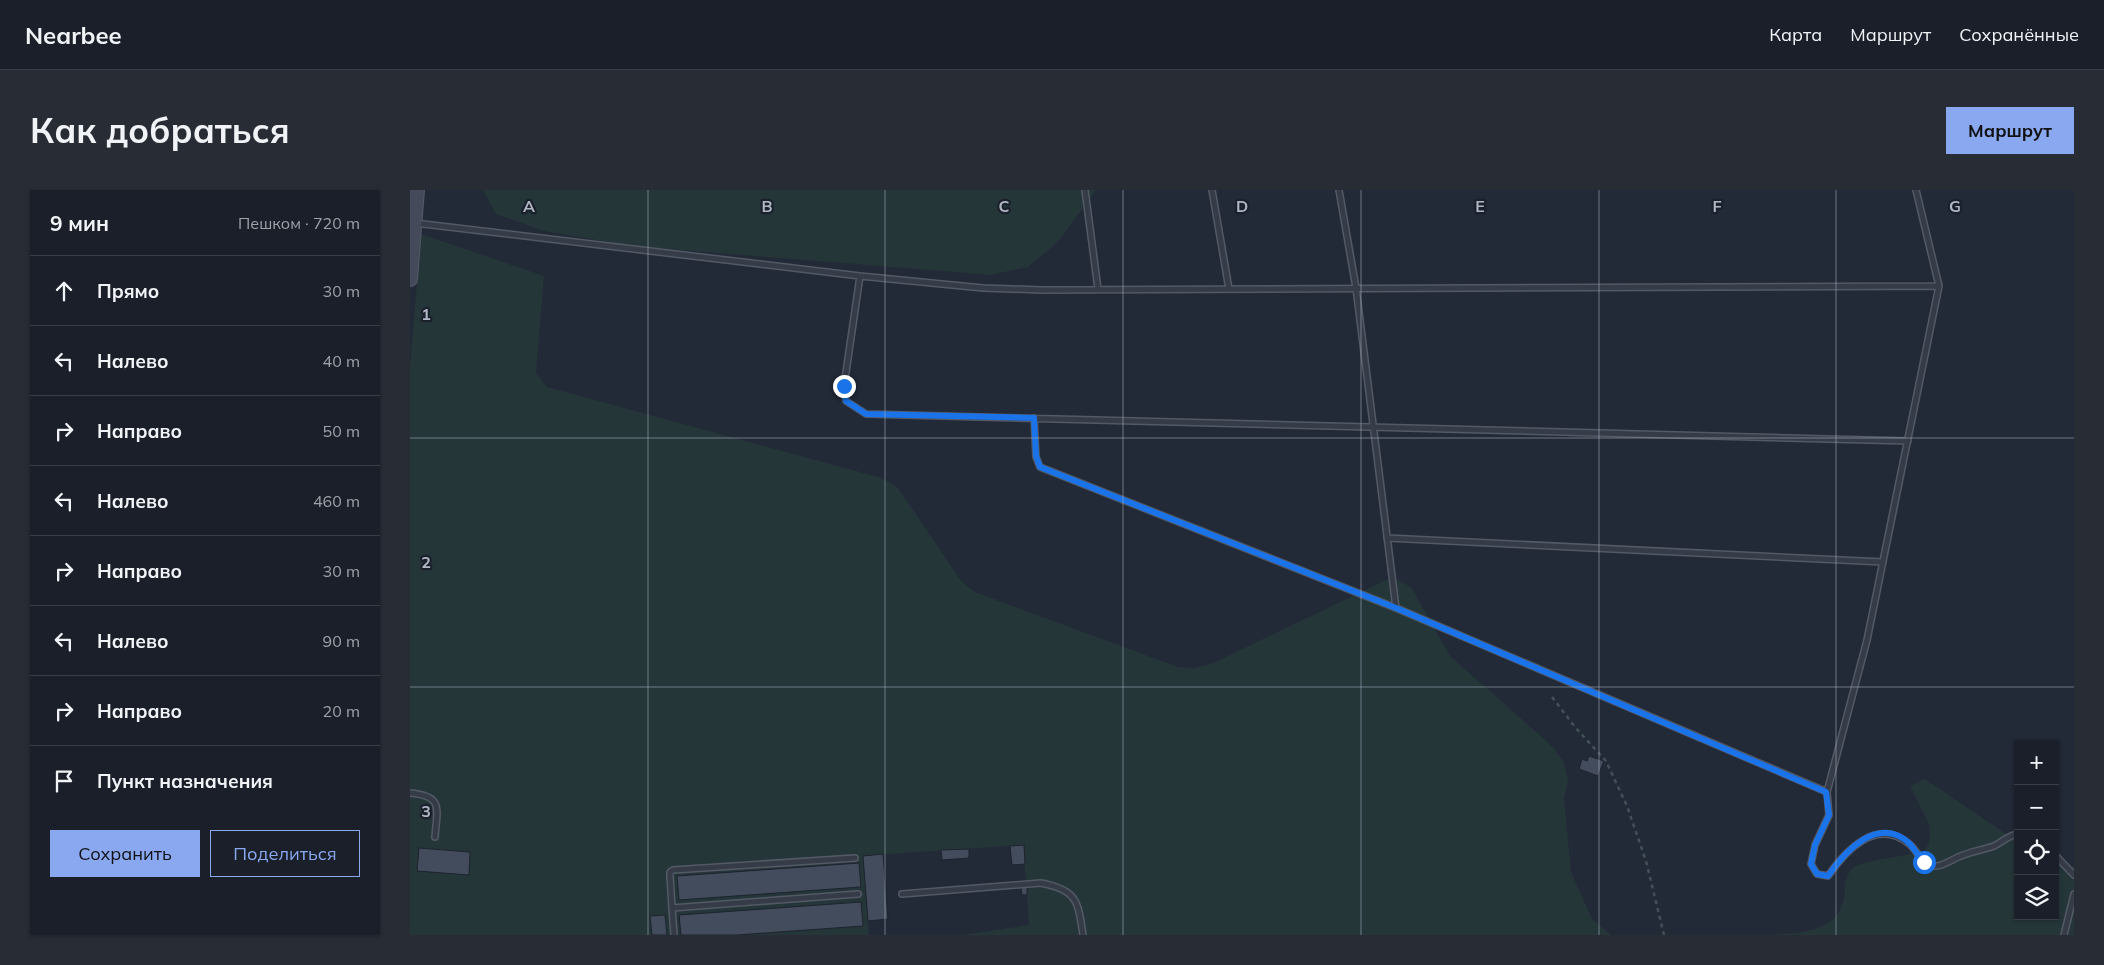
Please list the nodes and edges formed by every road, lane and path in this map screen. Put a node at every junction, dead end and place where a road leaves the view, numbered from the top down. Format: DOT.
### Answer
graph roads {
  1 [pos="417,190"];
  2 [pos="1085,190"];
  3 [pos="1212,190"];
  4 [pos="1339,190"];
  5 [pos="1916,190"];
  6 [pos="415,223"];
  7 [pos="860,276"];
  8 [pos="410,279"];
  9 [pos="1939,286"];
  10 [pos="1356,288"];
  11 [pos="1098,289"];
  12 [pos="1229,289"];
  13 [pos="1034,418"];
  14 [pos="1374,427"];
  15 [pos="1908,442"];
  16 [pos="1387,538"];
  17 [pos="1883,562"];
  18 [pos="1396,608"];
  19 [pos="1552,697"];
  20 [pos="1826,792"];
  21 [pos="410,793"];
  22 [pos="2014,836"];
  23 [pos="435,837"];
  24 [pos="855,858"];
  25 [pos="2059,859"];
  26 [pos="2074,875"];
  27 [pos="858,894"];
  28 [pos="902,894"];
  29 [pos="2074,894"];
  30 [pos="672,908"];
  31 [pos="674,935"];
  32 [pos="1083,935"];
  33 [pos="1664,935"];
  34 [pos="2064,935"];
  1 -- 6 [label="street"];
  2 -- 11 [label="lane"];
  3 -- 12 [label="lane"];
  4 -- 10 [label="lane"];
  5 -- 9 [label="lane"];
  6 -- 7 [label="lane"];
  6 -- 8 [label="street"];
  7 -- 11 [label="lane"];
  7 -- 13 [label="lane"];
  9 -- 10 [label="lane"];
  9 -- 15 [label="lane"];
  10 -- 12 [label="lane"];
  10 -- 14 [label="lane"];
  11 -- 12 [label="lane"];
  13 -- 14 [label="lane"];
  13 -- 18 [label="lane"];
  14 -- 15 [label="lane"];
  14 -- 16 [label="lane"];
  15 -- 17 [label="lane"];
  16 -- 17 [label="lane"];
  16 -- 18 [label="lane"];
  17 -- 20 [label="lane"];
  18 -- 20 [label="lane"];
  19 -- 33 [label="path"];
  20 -- 22 [label="lane"];
  21 -- 23 [label="lane"];
  24 -- 30 [label="lane"];
  25 -- 26 [label="lane"];
  27 -- 30 [label="lane"];
  28 -- 32 [label="lane"];
  29 -- 34 [label="lane"];
  30 -- 31 [label="lane"];
}
